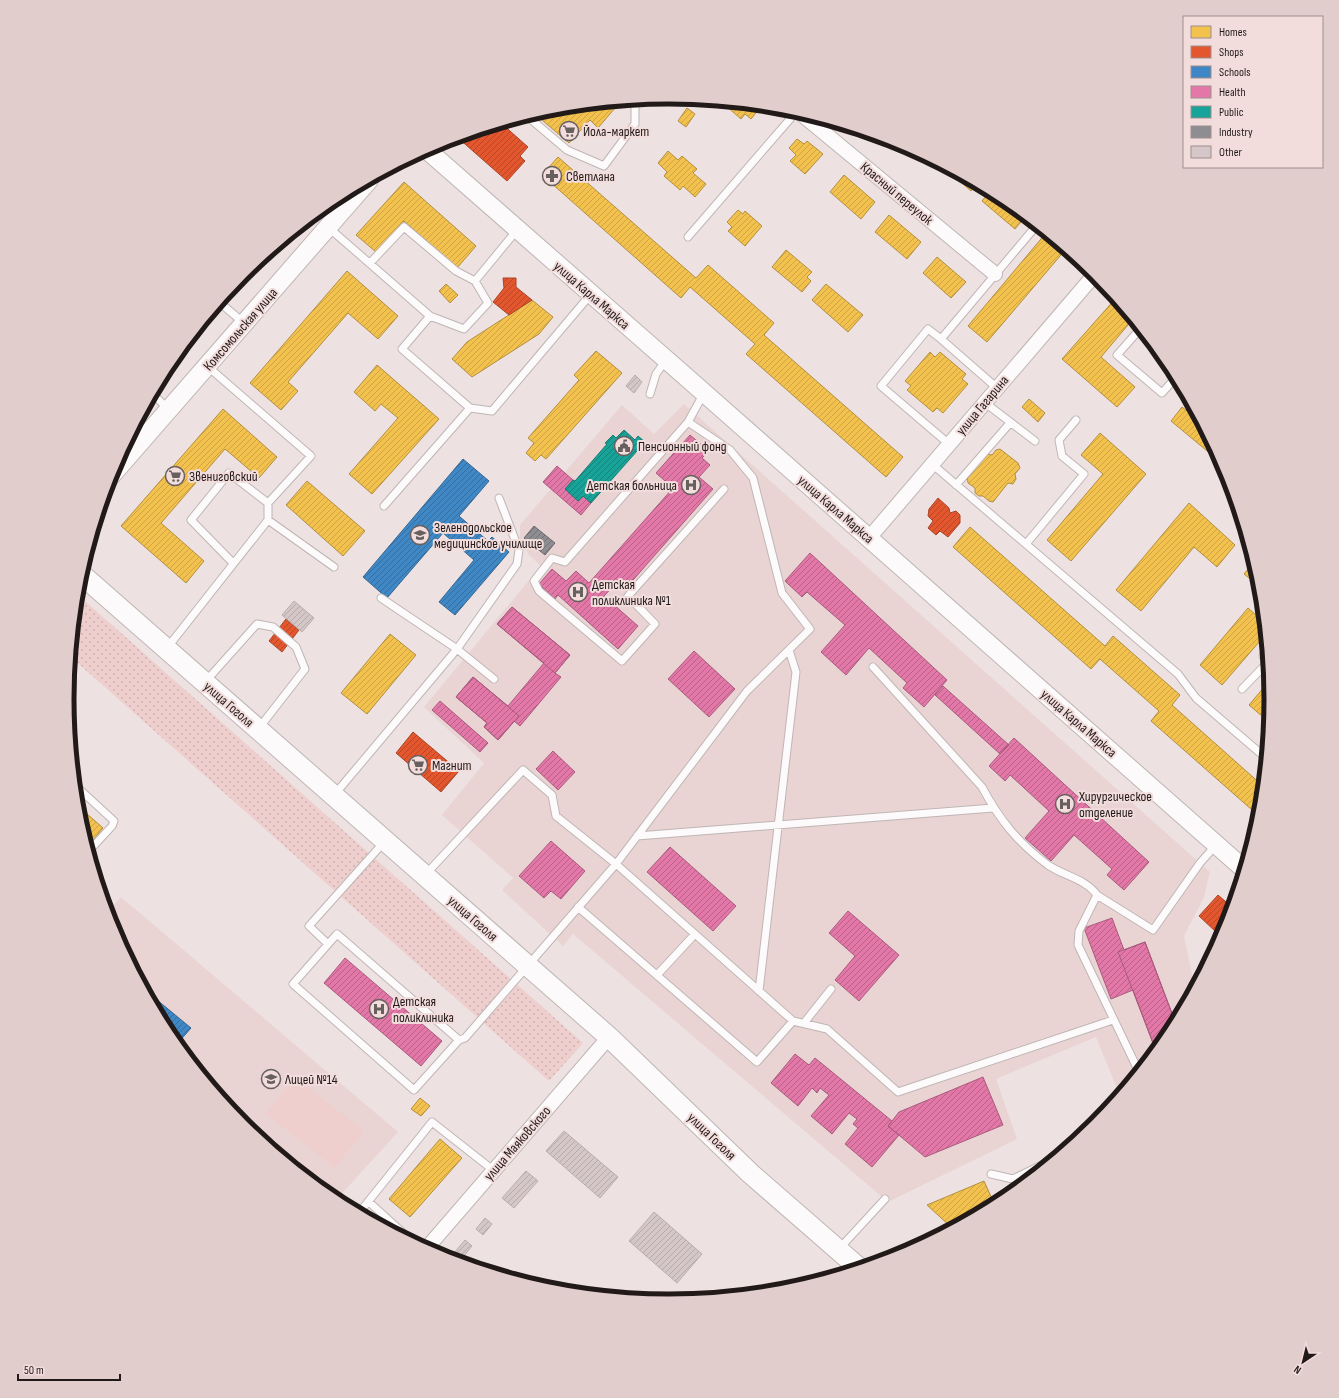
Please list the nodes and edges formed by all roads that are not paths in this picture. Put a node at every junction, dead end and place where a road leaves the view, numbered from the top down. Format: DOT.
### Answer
graph roads {
  1 [pos="634,105"];
  2 [pos="793,117"];
  3 [pos="532,120"];
  4 [pos="810,121"];
  5 [pos="431,154"];
  6 [pos="359,191"];
  7 [pos="328,227"];
  8 [pos="1034,229"];
  9 [pos="517,230"];
  10 [pos="688,237"];
  11 [pos="370,264"];
  12 [pos="995,274"];
  13 [pos="1091,278"];
  14 [pos="475,281"];
  15 [pos="591,294"];
  16 [pos="223,305"];
  17 [pos="430,316"];
  18 [pos="244,323"];
  19 [pos="1138,331"];
  20 [pos="941,339"];
  21 [pos="666,360"];
  22 [pos="207,366"];
  23 [pos="1173,381"];
  24 [pos="997,388"];
  25 [pos="704,393"];
  26 [pos="650,394"];
  27 [pos="156,398"];
  28 [pos="984,402"];
  29 [pos="470,408"];
  30 [pos="169,410"];
  31 [pos="1076,420"];
  32 [pos="688,422"];
  33 [pos="1010,422"];
  34 [pos="1034,441"];
  35 [pos="949,444"];
  36 [pos="123,462"];
  37 [pos="932,464"];
  38 [pos="956,485"];
  39 [pos="724,489"];
  40 [pos="499,498"];
  41 [pos="268,503"];
  42 [pos="384,506"];
  43 [pos="268,520"];
  44 [pos="869,538"];
  45 [pos="1026,544"];
  46 [pos="233,563"];
  47 [pos="334,567"];
  48 [pos="86,578"];
  49 [pos="381,598"];
  50 [pos="166,649"];
  51 [pos="457,649"];
  52 [pos="789,650"];
  53 [pos="1264,665"];
  54 [pos="874,667"];
  55 [pos="494,679"];
  56 [pos="205,682"];
  57 [pos="1242,689"];
  58 [pos="258,730"];
  59 [pos="1262,755"];
  60 [pos="81,791"];
  61 [pos="334,796"];
  62 [pos="993,808"];
  63 [pos="778,825"];
  64 [pos="637,836"];
  65 [pos="385,841"];
  66 [pos="1216,844"];
  67 [pos="93,847"];
  68 [pos="616,864"];
  69 [pos="1241,866"];
  70 [pos="424,875"];
  71 [pos="1096,896"];
  72 [pos="578,907"];
  73 [pos="695,934"];
  74 [pos="328,944"];
  75 [pos="528,966"];
  76 [pos="657,975"];
  77 [pos="831,989"];
  78 [pos="759,991"];
  79 [pos="1113,1020"];
  80 [pos="793,1021"];
  81 [pos="804,1023"];
  82 [pos="609,1037"];
  83 [pos="459,1040"];
  84 [pos="1137,1068"];
  85 [pos="1034,1169"];
  86 [pos="493,1170"];
  87 [pos="991,1174"];
  88 [pos="885,1199"];
  89 [pos="369,1202"];
  90 [pos="363,1209"];
  91 [pos="399,1229"];
  92 [pos="430,1244"];
  93 [pos="838,1250"];
  94 [pos="855,1265"];
  1 -- 3 [label="lane"];
  2 -- 10 [label="lane"];
  4 -- 12 [label="street, Красный переулок"];
  5 -- 9 [label="street, улица Карла Маркса"];
  6 -- 7 [label="street, Комсомольская улица"];
  7 -- 11 [label="lane"];
  7 -- 18 [label="street, Комсомольская улица"];
  8 -- 12 [label="lane"];
  9 -- 14 [label="lane"];
  9 -- 15 [label="street, улица Карла Маркса"];
  11 -- 14 [label="lane"];
  11 -- 17 [label="lane"];
  12 -- 20 [label="lane"];
  13 -- 24 [label="street, улица Гагарина"];
  14 -- 17 [label="lane"];
  15 -- 21 [label="street, улица Карла Маркса"];
  15 -- 29 [label="lane"];
  16 -- 18 [label="lane"];
  17 -- 29 [label="lane"];
  18 -- 22 [label="street, Комсомольская улица"];
  19 -- 23 [label="lane"];
  20 -- 24 [label="lane"];
  20 -- 35 [label="lane"];
  21 -- 25 [label="street, улица Карла Маркса"];
  21 -- 26 [label="lane"];
  22 -- 30 [label="street, Комсомольская улица"];
  22 -- 41 [label="lane"];
  24 -- 28 [label="street, улица Гагарина"];
  25 -- 32 [label="lane"];
  25 -- 44 [label="street, улица Карла Маркса"];
  27 -- 30 [label="lane"];
  28 -- 33 [label="lane"];
  28 -- 35 [label="street, улица Гагарина"];
  29 -- 42 [label="lane"];
  30 -- 36 [label="street, Комсомольская улица"];
  31 -- 45 [label="lane"];
  32 -- 39 [label="lane"];
  32 -- 52 [label="lane"];
  33 -- 34 [label="lane"];
  33 -- 38 [label="lane"];
  35 -- 37 [label="street, улица Гагарина"];
  37 -- 38 [label="lane"];
  37 -- 44 [label="street, улица Гагарина"];
  38 -- 45 [label="lane"];
  40 -- 51 [label="lane"];
  41 -- 43 [label="lane"];
  41 -- 46 [label="lane"];
  43 -- 46 [label="lane"];
  43 -- 47 [label="lane"];
  44 -- 66 [label="street, улица Карла Маркса"];
  45 -- 59 [label="lane"];
  46 -- 50 [label="lane"];
  48 -- 50 [label="main road, улица Гоголя"];
  49 -- 51 [label="lane"];
  50 -- 56 [label="main road, улица Гоголя"];
  51 -- 55 [label="lane"];
  51 -- 61 [label="lane"];
  52 -- 63 [label="lane"];
  52 -- 64 [label="lane"];
  53 -- 57 [label="lane"];
  54 -- 62 [label="lane"];
  56 -- 58 [label="main road, улица Гоголя"];
  56 -- 58 [label="lane"];
  58 -- 61 [label="main road, улица Гоголя"];
  60 -- 67 [label="lane"];
  61 -- 65 [label="main road, улица Гоголя"];
  62 -- 63 [label="lane"];
  62 -- 71 [label="lane"];
  63 -- 64 [label="lane"];
  63 -- 78 [label="lane"];
  64 -- 68 [label="lane"];
  65 -- 70 [label="main road, улица Гоголя"];
  65 -- 74 [label="lane"];
  66 -- 69 [label="street, улица Карла Маркса"];
  66 -- 71 [label="lane"];
  68 -- 70 [label="lane"];
  68 -- 72 [label="lane"];
  68 -- 73 [label="lane"];
  70 -- 75 [label="main road, улица Гоголя"];
  71 -- 79 [label="lane"];
  72 -- 75 [label="lane"];
  72 -- 76 [label="lane"];
  73 -- 76 [label="lane"];
  73 -- 78 [label="lane"];
  74 -- 83 [label="lane"];
  74 -- 83 [label="lane"];
  75 -- 82 [label="main road, улица Гоголя"];
  75 -- 83 [label="lane"];
  76 -- 80 [label="lane"];
  77 -- 81 [label="lane"];
  78 -- 80 [label="lane"];
  79 -- 81 [label="lane"];
  79 -- 84 [label="lane"];
  80 -- 81 [label="lane"];
  82 -- 86 [label="street, улица Маяковского"];
  82 -- 93 [label="main road, улица Гоголя"];
  85 -- 87 [label="lane"];
  86 -- 89 [label="lane"];
  86 -- 92 [label="street, улица Маяковского"];
  88 -- 93 [label="lane"];
  89 -- 90 [label="lane"];
  89 -- 91 [label="lane"];
  93 -- 94 [label="main road, улица Гоголя"];
}
